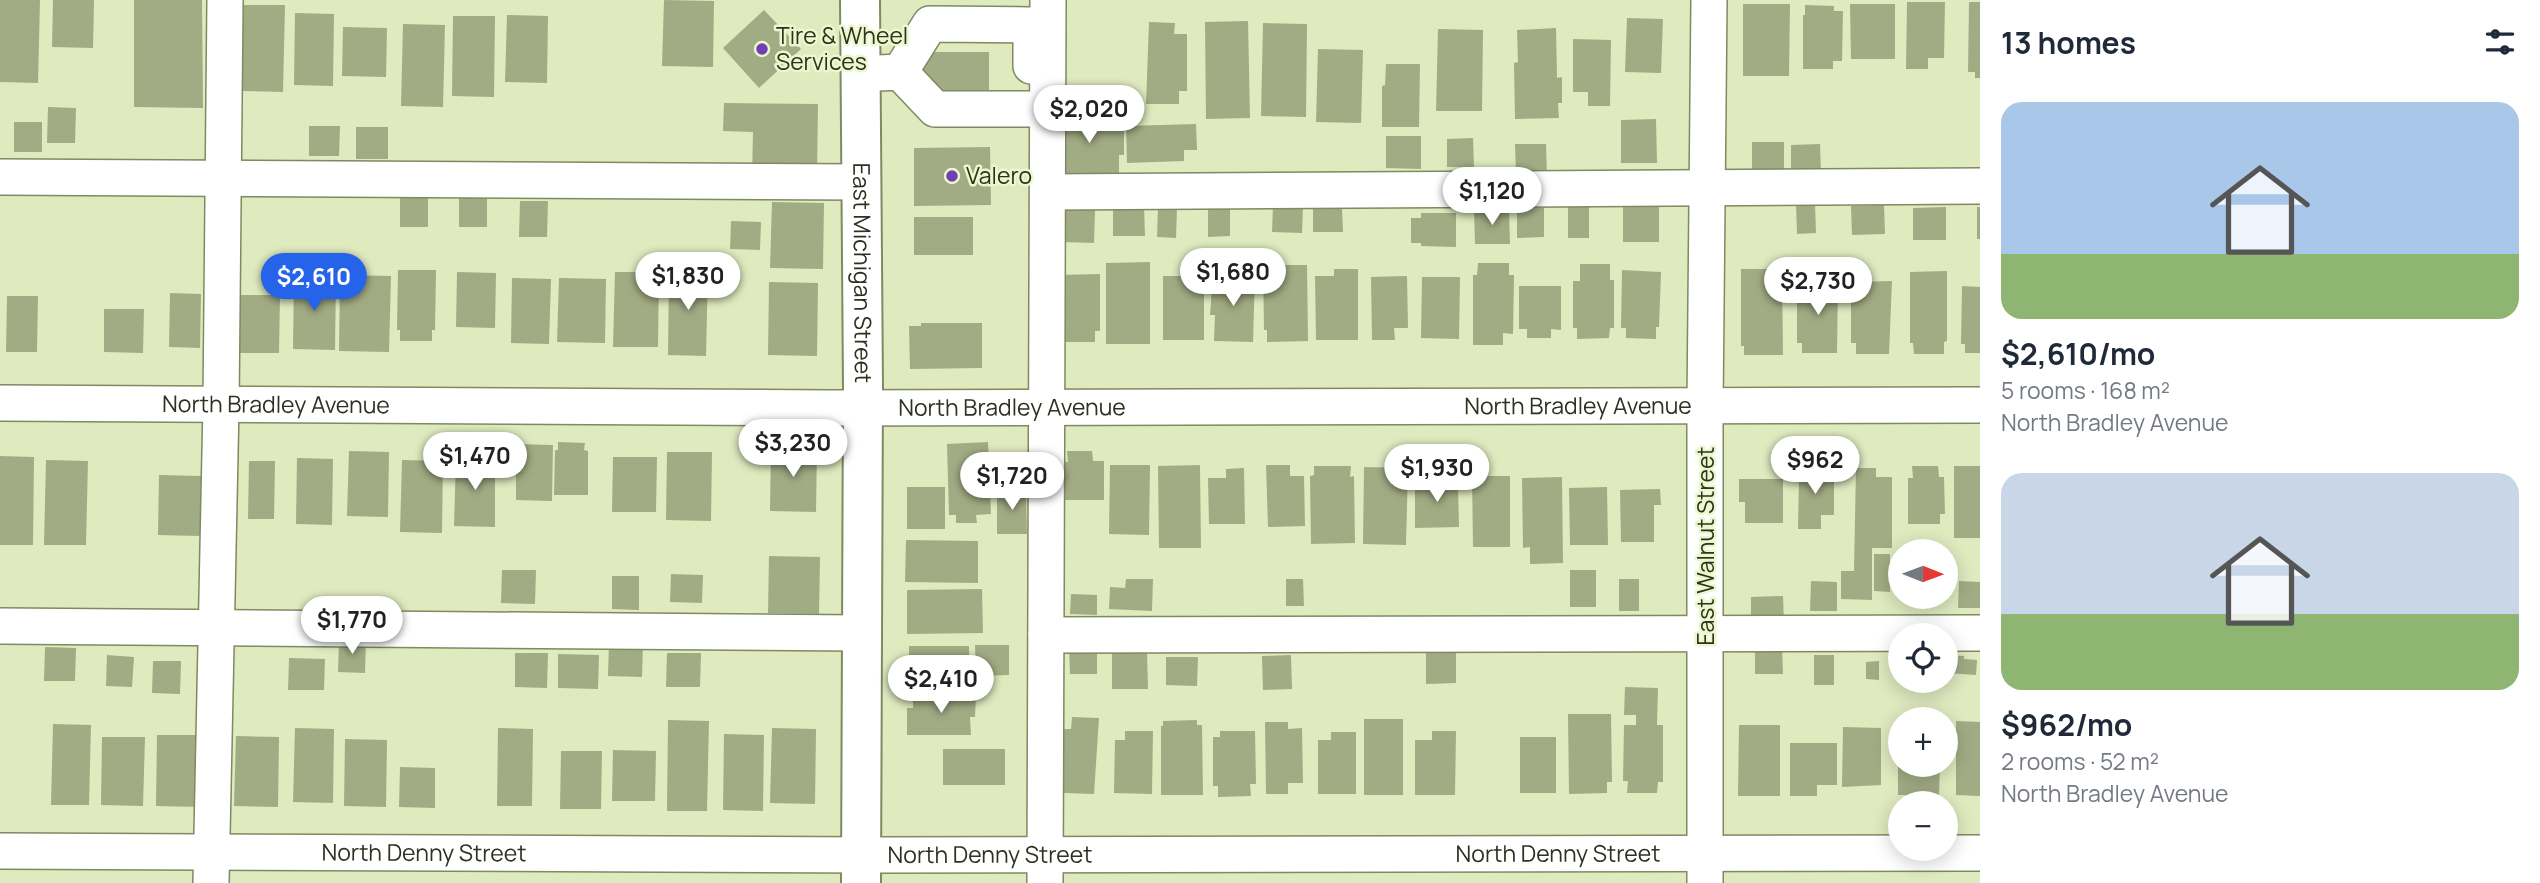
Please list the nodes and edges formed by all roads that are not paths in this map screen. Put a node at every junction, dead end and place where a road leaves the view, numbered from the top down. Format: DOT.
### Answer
graph roads {
  1 [pos="225,0"];
  2 [pos="860,0"];
  3 [pos="1709,0"];
  4 [pos="992,12"];
  5 [pos="1043,16"];
  6 [pos="900,72"];
  7 [pos="861,74"];
  8 [pos="1039,109"];
  9 [pos="0,177"];
  10 [pos="223,179"];
  11 [pos="861,182"];
  12 [pos="1980,186"];
  13 [pos="1708,188"];
  14 [pos="1048,192"];
  15 [pos="0,403"];
  16 [pos="221,405"];
  17 [pos="1980,405"];
  18 [pos="1706,406"];
  19 [pos="862,408"];
  20 [pos="1047,408"];
  21 [pos="0,626"];
  22 [pos="216,629"];
  23 [pos="862,633"];
  24 [pos="1980,633"];
  25 [pos="1705,634"];
  26 [pos="1046,635"];
  27 [pos="0,851"];
  28 [pos="1980,853"];
  29 [pos="211,868"];
  30 [pos="861,869"];
  31 [pos="1045,869"];
  32 [pos="1705,869"];
  1 -- 10 [label="street"];
  2 -- 7 [label="main road, East Michigan Street"];
  3 -- 13 [label="street, East Walnut Street"];
  4 -- 5 [label="street"];
  4 -- 6 [label="street"];
  5 -- 8 [label="street"];
  6 -- 7 [label="street"];
  6 -- 8 [label="street"];
  7 -- 11 [label="main road, East Michigan Street"];
  8 -- 14 [label="street"];
  9 -- 10 [label="street"];
  10 -- 11 [label="street"];
  10 -- 16 [label="street"];
  11 -- 19 [label="main road, East Michigan Street"];
  12 -- 13 [label="street"];
  13 -- 14 [label="street"];
  13 -- 18 [label="street, East Walnut Street"];
  14 -- 20 [label="street"];
  15 -- 16 [label="street, North Bradley Avenue"];
  16 -- 19 [label="street, North Bradley Avenue"];
  16 -- 22 [label="street"];
  17 -- 18 [label="street, North Bradley Avenue"];
  18 -- 20 [label="street, North Bradley Avenue"];
  18 -- 25 [label="street, East Walnut Street"];
  19 -- 20 [label="street, North Bradley Avenue"];
  19 -- 23 [label="main road, East Michigan Street"];
  20 -- 26 [label="street"];
  21 -- 22 [label="street"];
  22 -- 23 [label="street"];
  22 -- 29 [label="street"];
  23 -- 30 [label="main road, East Michigan Street"];
  24 -- 25 [label="street"];
  25 -- 26 [label="street"];
  25 -- 32 [label="street, East Walnut Street"];
  26 -- 31 [label="street"];
  27 -- 29 [label="street, North Denny Street"];
  28 -- 32 [label="street, North Denny Street"];
  29 -- 30 [label="street, North Denny Street"];
  30 -- 31 [label="street, North Denny Street"];
  31 -- 32 [label="street, North Denny Street"];
}
